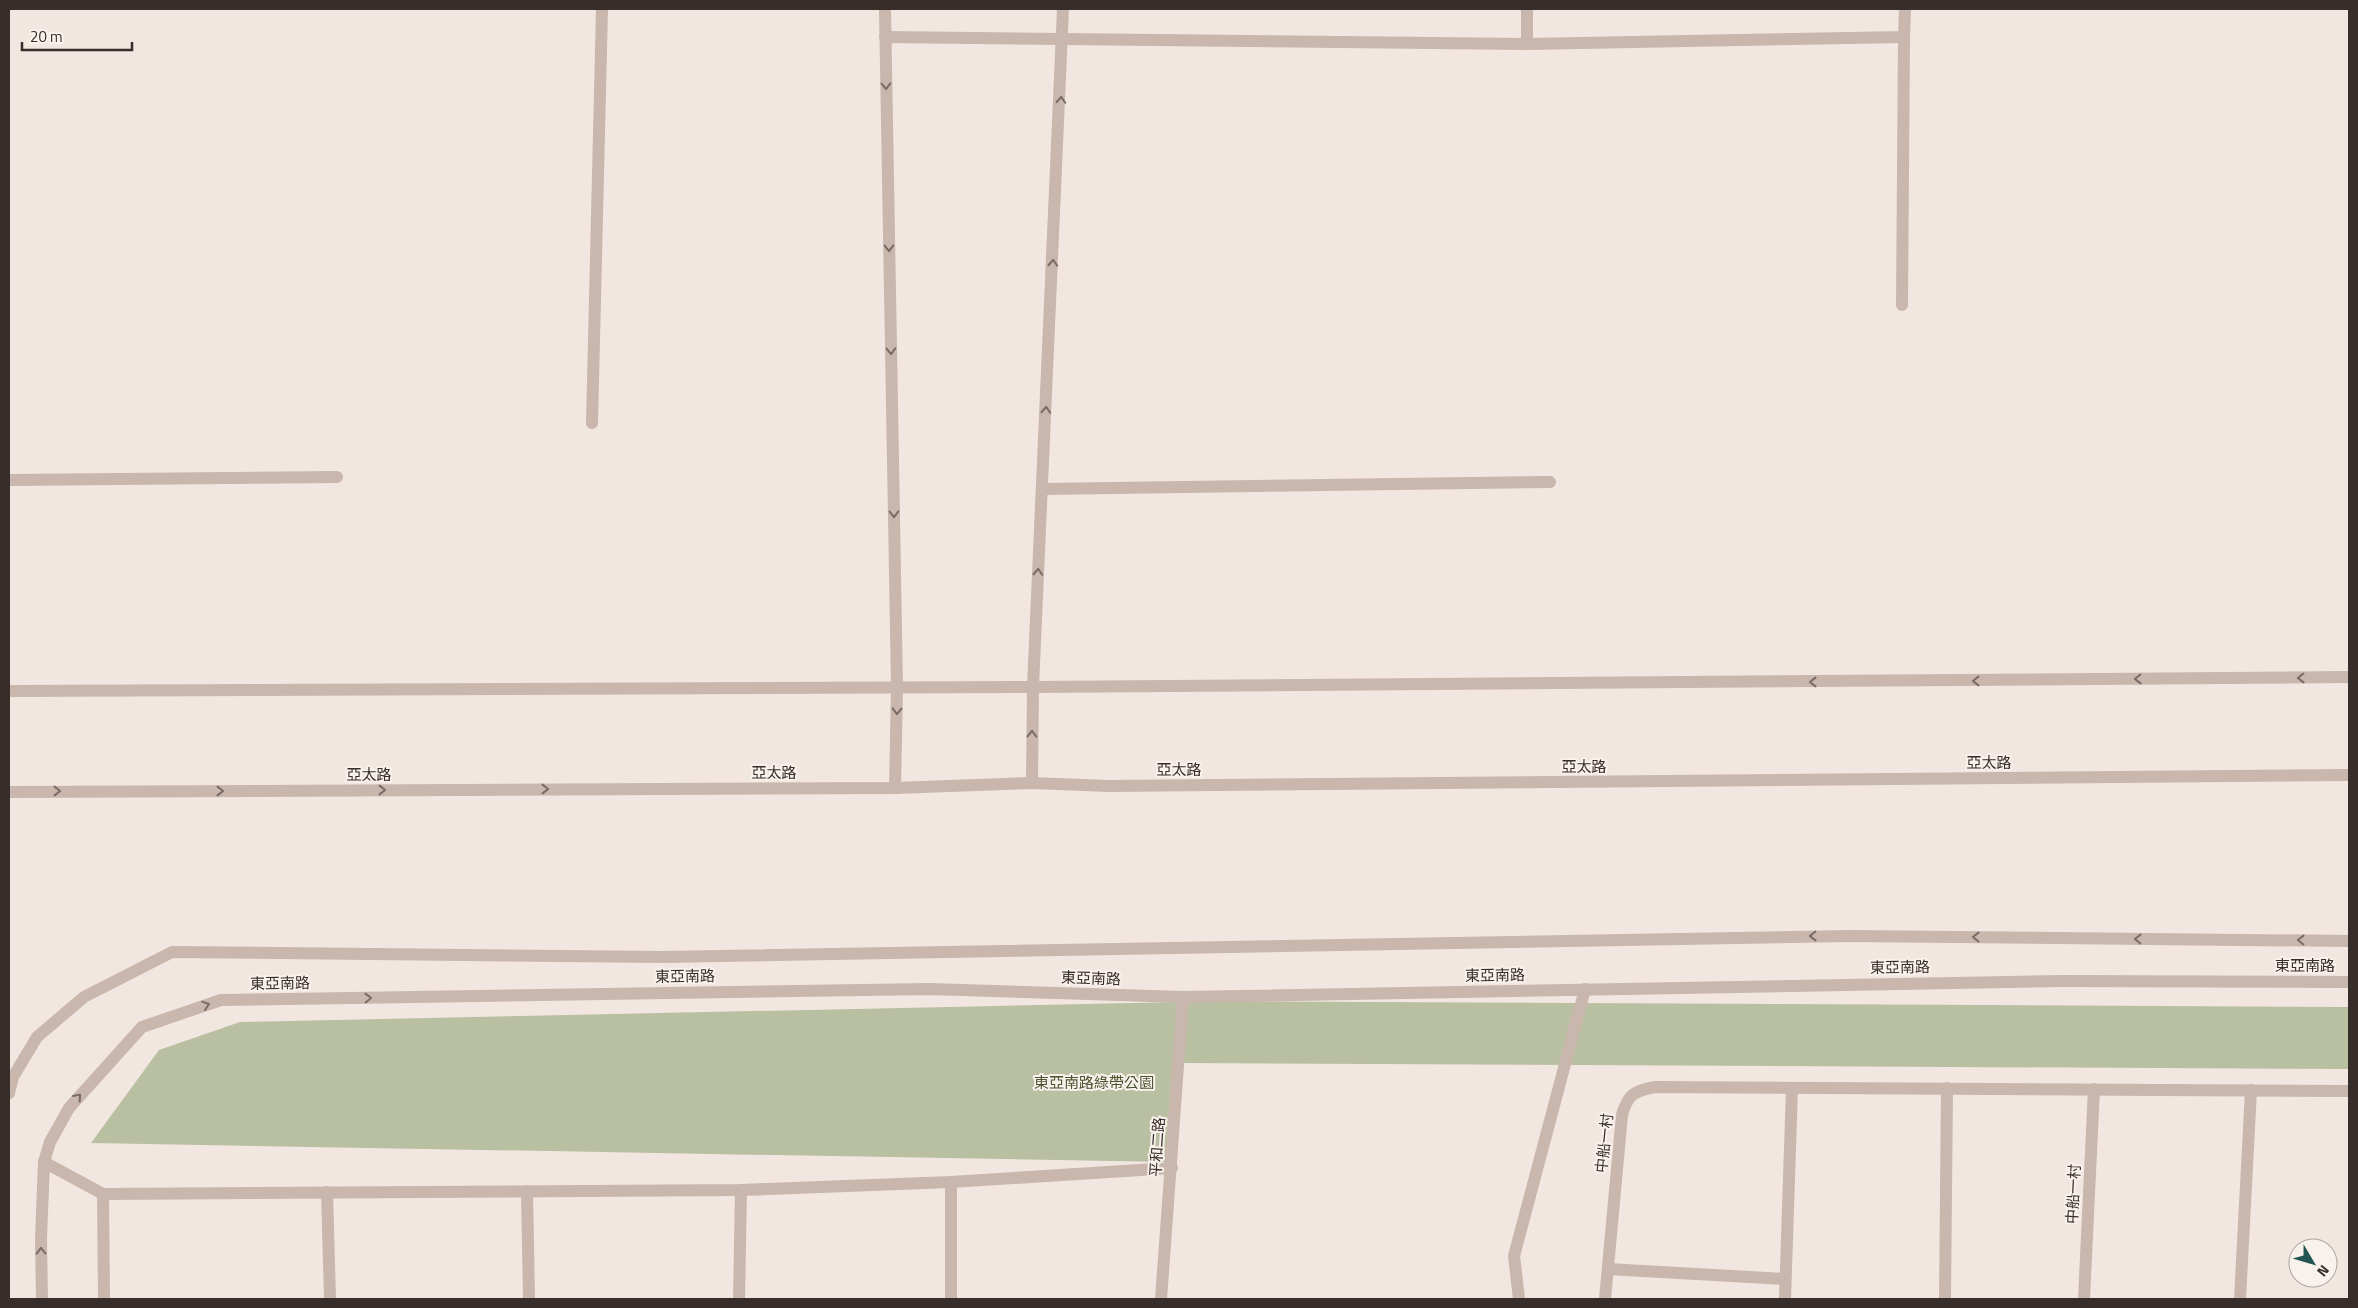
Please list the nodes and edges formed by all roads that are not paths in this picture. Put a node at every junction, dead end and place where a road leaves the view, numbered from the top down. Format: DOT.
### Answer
graph roads {
  1 [pos="602,9"];
  2 [pos="885,9"];
  3 [pos="1064,9"];
  4 [pos="1527,9"];
  5 [pos="1905,9"];
  6 [pos="885,37"];
  7 [pos="1904,37"];
  8 [pos="1064,40"];
  9 [pos="1527,44"];
  10 [pos="1902,305"];
  11 [pos="592,423"];
  12 [pos="337,477"];
  13 [pos="9,480"];
  14 [pos="1550,482"];
  15 [pos="1042,489"];
  16 [pos="2349,677"];
  17 [pos="1032,687"];
  18 [pos="897,688"];
  19 [pos="9,691"];
  20 [pos="2349,775"];
  21 [pos="1032,783"];
  22 [pos="895,788"];
  23 [pos="9,792"];
  24 [pos="2349,941"];
  25 [pos="2349,982"];
  26 [pos="1585,989"];
  27 [pos="1183,997"];
  28 [pos="1792,1088"];
  29 [pos="1948,1088"];
  30 [pos="2094,1089"];
  31 [pos="2251,1090"];
  32 [pos="2349,1091"];
  33 [pos="9,1093"];
  34 [pos="44,1162"];
  35 [pos="1172,1168"];
  36 [pos="951,1182"];
  37 [pos="742,1190"];
  38 [pos="527,1191"];
  39 [pos="327,1192"];
  40 [pos="103,1194"];
  41 [pos="1608,1268"];
  42 [pos="1785,1279"];
  43 [pos="42,1299"];
  44 [pos="104,1299"];
  45 [pos="330,1299"];
  46 [pos="529,1299"];
  47 [pos="739,1299"];
  48 [pos="951,1299"];
  49 [pos="1161,1299"];
  50 [pos="1519,1299"];
  51 [pos="1605,1299"];
  52 [pos="1785,1299"];
  53 [pos="1945,1299"];
  54 [pos="2084,1299"];
  55 [pos="2240,1299"];
  1 -- 11 [label="street"];
  2 -- 6 [label="street"];
  3 -- 8 [label="street"];
  4 -- 9 [label="street"];
  5 -- 7 [label="street"];
  6 -- 8 [label="street"];
  6 -- 18 [label="street, one-way"];
  7 -- 9 [label="street"];
  7 -- 10 [label="street"];
  8 -- 9 [label="street"];
  15 -- 8 [label="street, one-way"];
  12 -- 13 [label="street"];
  14 -- 15 [label="street"];
  17 -- 15 [label="street, one-way"];
  16 -- 17 [label="street, one-way"];
  17 -- 18 [label="street"];
  21 -- 17 [label="street, one-way"];
  18 -- 19 [label="street"];
  18 -- 22 [label="street, one-way"];
  20 -- 21 [label="street, 亞太路"];
  21 -- 22 [label="street, 亞太路"];
  23 -- 22 [label="street, 亞太路, one-way"];
  24 -- 33 [label="street, 東亞南路, one-way"];
  25 -- 26 [label="street, 東亞南路"];
  26 -- 27 [label="street, 東亞南路"];
  26 -- 50 [label="street"];
  34 -- 27 [label="street, 東亞南路, one-way"];
  27 -- 35 [label="street, 平和二路"];
  28 -- 29 [label="street, 中船一村"];
  28 -- 41 [label="street, 中船一村"];
  28 -- 42 [label="street"];
  29 -- 30 [label="street, 中船一村"];
  29 -- 53 [label="street"];
  30 -- 31 [label="street, 中船一村"];
  30 -- 54 [label="street, 中船一村"];
  31 -- 32 [label="street, 中船一村"];
  31 -- 55 [label="street"];
  34 -- 40 [label="street"];
  43 -- 34 [label="street, 東亞南路, one-way"];
  35 -- 36 [label="street"];
  35 -- 49 [label="street, 平和二路"];
  36 -- 37 [label="street"];
  36 -- 48 [label="street"];
  37 -- 38 [label="street"];
  37 -- 47 [label="street"];
  38 -- 39 [label="street"];
  38 -- 46 [label="street"];
  39 -- 40 [label="street"];
  39 -- 45 [label="street"];
  40 -- 44 [label="street"];
  41 -- 42 [label="street"];
  41 -- 51 [label="street, 中船一村"];
  42 -- 52 [label="street"];
}
